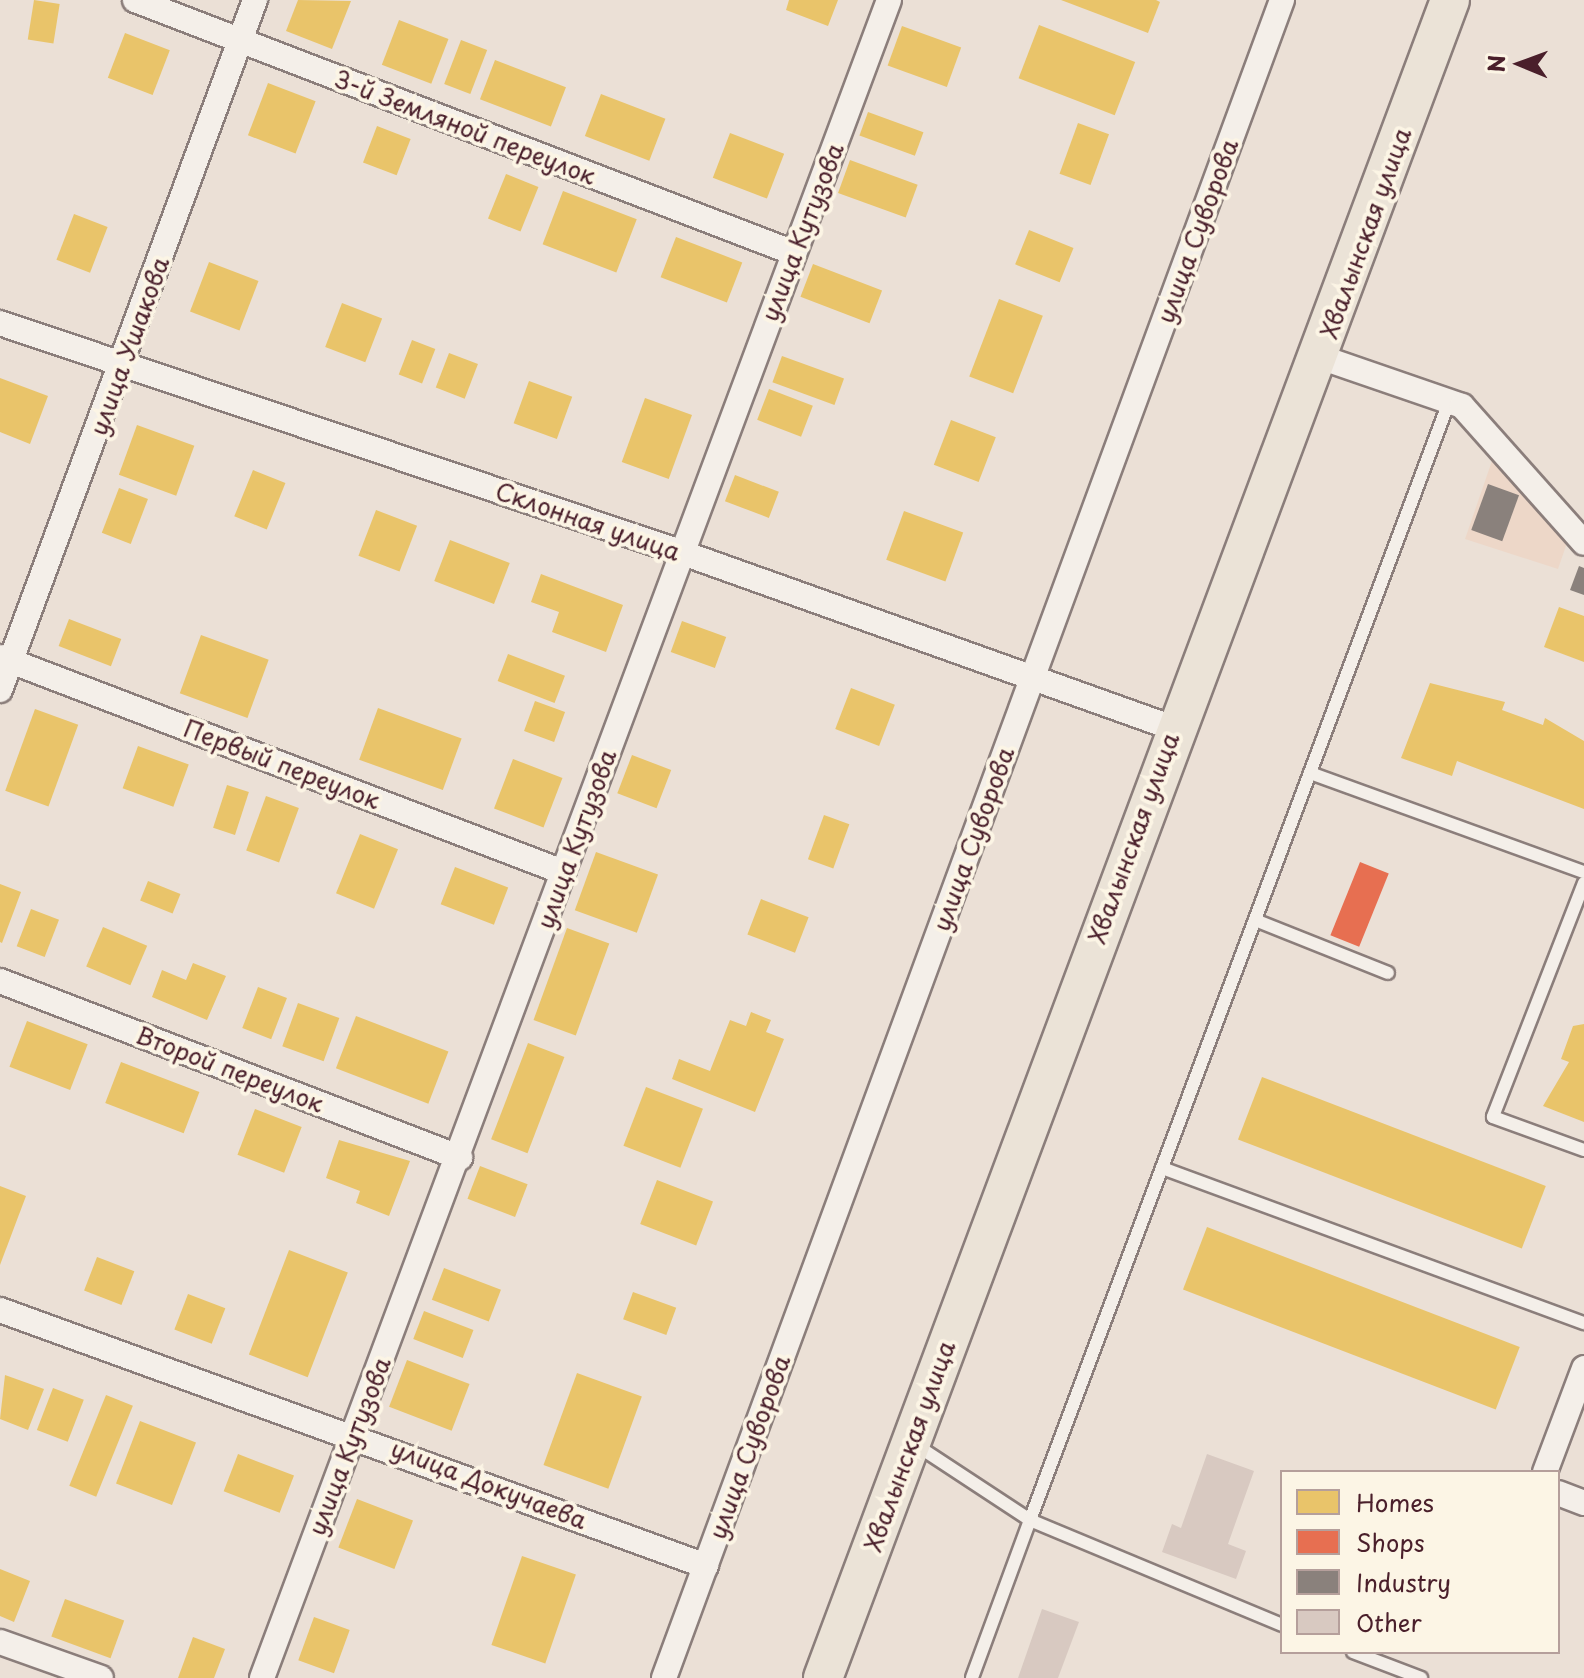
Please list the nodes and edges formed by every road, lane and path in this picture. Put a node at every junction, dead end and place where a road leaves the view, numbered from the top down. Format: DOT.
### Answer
graph roads {
  1 [pos="135,0"];
  2 [pos="255,0"];
  3 [pos="889,0"];
  4 [pos="1282,0"];
  5 [pos="1450,0"];
  6 [pos="240,41"];
  7 [pos="794,253"];
  8 [pos="0,323"];
  9 [pos="1320,357"];
  10 [pos="122,366"];
  11 [pos="1449,402"];
  12 [pos="1584,543"];
  13 [pos="683,553"];
  14 [pos="6,659"];
  15 [pos="1033,678"];
  16 [pos="0,690"];
  17 [pos="1173,728"];
  18 [pos="1310,773"];
  19 [pos="563,872"];
  20 [pos="1584,872"];
  21 [pos="1584,883"];
  22 [pos="1255,920"];
  23 [pos="1388,973"];
  24 [pos="0,981"];
  25 [pos="1584,1150"];
  26 [pos="460,1158"];
  27 [pos="1162,1168"];
  28 [pos="0,1310"];
  29 [pos="1584,1323"];
  30 [pos="1584,1368"];
  31 [pos="353,1433"];
  32 [pos="911,1442"];
  33 [pos="1546,1470"];
  34 [pos="1560,1494"];
  35 [pos="1584,1503"];
  36 [pos="1030,1520"];
  37 [pos="706,1566"];
  38 [pos="1280,1624"];
  39 [pos="0,1642"];
  40 [pos="1358,1654"];
  41 [pos="101,1678"];
  42 [pos="262,1678"];
  43 [pos="664,1678"];
  44 [pos="823,1678"];
  45 [pos="972,1678"];
  46 [pos="1421,1678"];
  1 -- 6 [label="street, 3-й Земляной переулок"];
  2 -- 6 [label="street, улица Ушакова"];
  3 -- 7 [label="street, улица Кутузова"];
  4 -- 15 [label="street, улица Суворова"];
  5 -- 9 [label="main road, Хвалынская улица"];
  6 -- 7 [label="street, 3-й Земляной переулок"];
  6 -- 10 [label="street, улица Ушакова"];
  7 -- 13 [label="street, улица Кутузова"];
  8 -- 10 [label="street, Склонная улица"];
  9 -- 11 [label="street"];
  9 -- 17 [label="main road, Хвалынская улица"];
  10 -- 13 [label="street, Склонная улица"];
  10 -- 14 [label="street, улица Ушакова"];
  11 -- 12 [label="street"];
  11 -- 18 [label="lane"];
  13 -- 15 [label="street, Склонная улица"];
  13 -- 19 [label="street, улица Кутузова"];
  14 -- 16 [label="street, улица Ушакова"];
  14 -- 19 [label="street, Первый переулок"];
  15 -- 17 [label="street, Склонная улица"];
  15 -- 37 [label="street, улица Суворова"];
  17 -- 32 [label="main road, Хвалынская улица"];
  18 -- 20 [label="lane"];
  18 -- 22 [label="lane"];
  19 -- 26 [label="street, улица Кутузова"];
  21 -- 25 [label="lane"];
  22 -- 23 [label="lane"];
  22 -- 27 [label="lane"];
  24 -- 26 [label="street, Второй переулок"];
  26 -- 31 [label="street, улица Кутузова"];
  27 -- 29 [label="lane"];
  27 -- 36 [label="lane"];
  28 -- 31 [label="street, улица Докучаева"];
  30 -- 33 [label="street"];
  31 -- 37 [label="street, улица Докучаева"];
  31 -- 42 [label="street, улица Кутузова"];
  32 -- 36 [label="lane"];
  32 -- 44 [label="main road, Хвалынская улица"];
  34 -- 35 [label="street"];
  36 -- 38 [label="lane"];
  36 -- 45 [label="lane"];
  37 -- 43 [label="street, улица Суворова"];
  39 -- 41 [label="street"];
  40 -- 46 [label="lane"];
}
